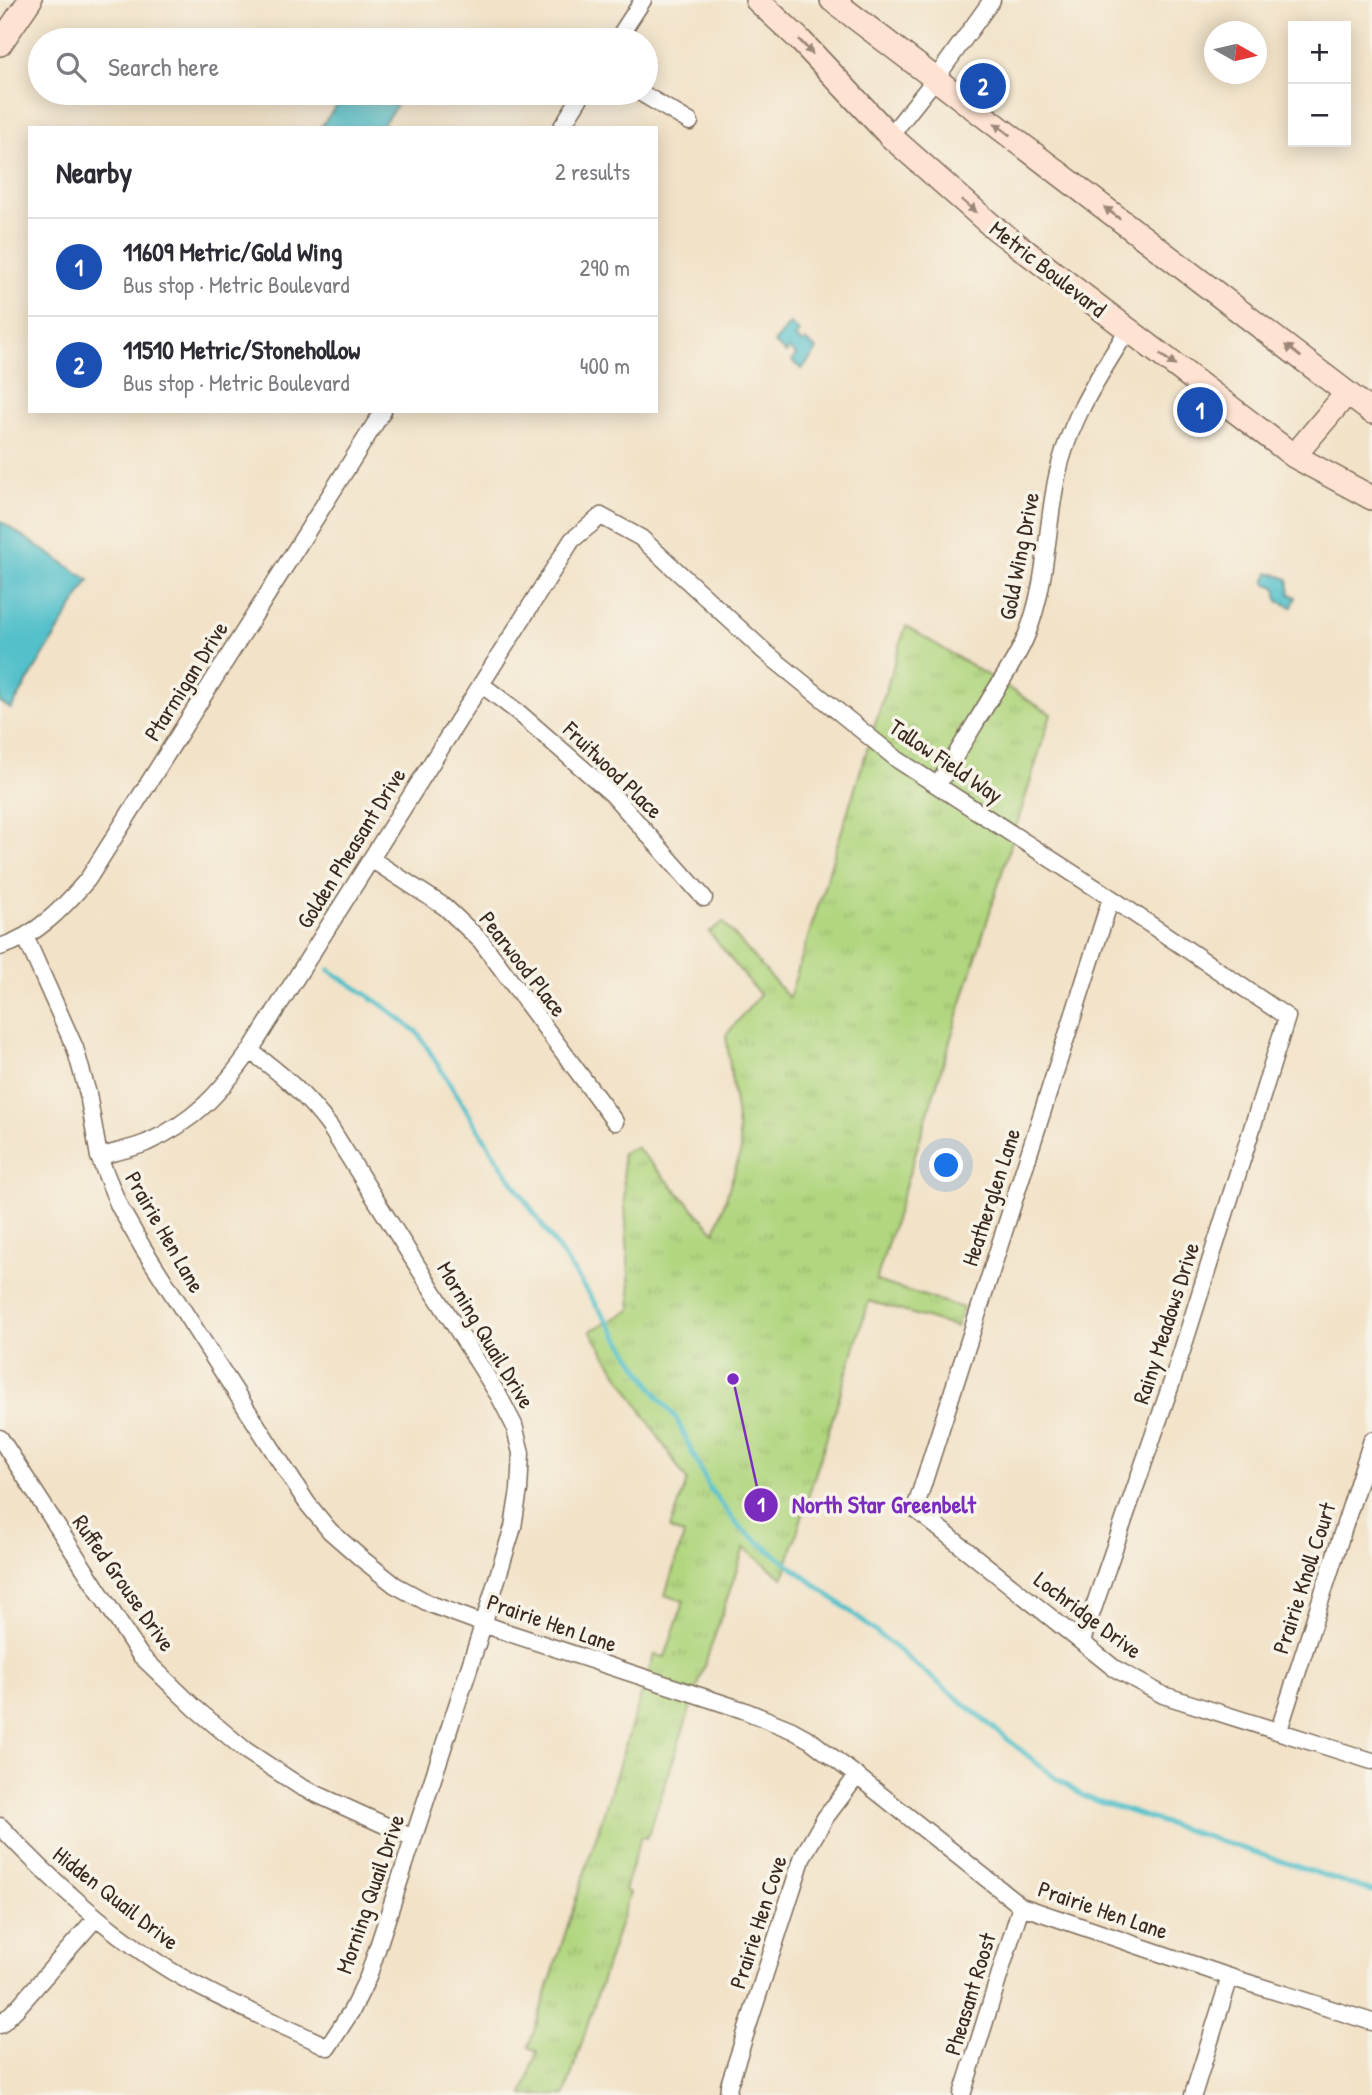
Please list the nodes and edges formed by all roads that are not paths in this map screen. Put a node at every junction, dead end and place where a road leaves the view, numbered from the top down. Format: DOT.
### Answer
graph roads {
  1 [pos="30,0"];
  2 [pos="643,0"];
  3 [pos="757,0"];
  4 [pos="832,0"];
  5 [pos="992,0"];
  6 [pos="625,28"];
  7 [pos="0,44"];
  8 [pos="936,78"];
  9 [pos="658,103"];
  10 [pos="575,105"];
  11 [pos="690,122"];
  12 [pos="562,126"];
  13 [pos="890,136"];
  14 [pos="1128,330"];
  15 [pos="1347,393"];
  16 [pos="1372,412"];
  17 [pos="382,413"];
  18 [pos="1294,456"];
  19 [pos="1372,498"];
  20 [pos="601,516"];
  21 [pos="481,684"];
  22 [pos="938,785"];
  23 [pos="371,859"];
  24 [pos="704,898"];
  25 [pos="1111,898"];
  26 [pos="25,936"];
  27 [pos="0,947"];
  28 [pos="1287,1017"];
  29 [pos="250,1051"];
  30 [pos="615,1122"];
  31 [pos="99,1157"];
  32 [pos="0,1438"];
  33 [pos="1372,1440"];
  34 [pos="915,1509"];
  35 [pos="484,1624"];
  36 [pos="1082,1641"];
  37 [pos="1279,1730"];
  38 [pos="1372,1761"];
  39 [pos="857,1776"];
  40 [pos="0,1826"];
  41 [pos="413,1838"];
  42 [pos="1021,1906"];
  43 [pos="96,1918"];
  44 [pos="1230,1977"];
  45 [pos="1372,2022"];
  46 [pos="0,2025"];
  47 [pos="328,2047"];
  48 [pos="728,2095"];
  49 [pos="962,2095"];
  50 [pos="1193,2095"];
  1 -- 7 [label="main road"];
  2 -- 6 [label="street"];
  3 -- 13 [label="main road, Metric Boulevard, one-way"];
  4 -- 8 [label="main road"];
  5 -- 8 [label="street"];
  8 -- 13 [label="street"];
  15 -- 8 [label="main road, one-way"];
  9 -- 11 [label="street"];
  10 -- 12 [label="street"];
  13 -- 14 [label="main road, Metric Boulevard, one-way"];
  14 -- 18 [label="main road, Metric Boulevard, one-way"];
  14 -- 22 [label="street, Gold Wing Drive"];
  15 -- 16 [label="main road"];
  15 -- 18 [label="main road"];
  17 -- 26 [label="street, Ptarmigan Drive"];
  18 -- 19 [label="main road, Metric Boulevard"];
  20 -- 21 [label="street, Golden Pheasant Drive"];
  20 -- 22 [label="street, Tallow Field Way"];
  21 -- 23 [label="street, Golden Pheasant Drive"];
  21 -- 24 [label="street, Fruitwood Place"];
  22 -- 25 [label="street, Tallow Field Way"];
  23 -- 29 [label="street, Golden Pheasant Drive"];
  23 -- 30 [label="street, Pearwood Place"];
  25 -- 28 [label="street, Tallow Field Way"];
  25 -- 34 [label="street, Heatherglen Lane"];
  26 -- 27 [label="street, Ptarmigan Drive"];
  26 -- 31 [label="street, Prairie Hen Lane"];
  28 -- 36 [label="street, Rainy Meadows Drive"];
  29 -- 31 [label="street, Golden Pheasant Drive"];
  29 -- 35 [label="street, Morning Quail Drive"];
  31 -- 35 [label="street, Prairie Hen Lane"];
  32 -- 41 [label="street, Ruffed Grouse Drive"];
  33 -- 37 [label="street, Prairie Knoll Court"];
  34 -- 36 [label="street, Lochridge Drive"];
  35 -- 39 [label="street, Prairie Hen Lane"];
  35 -- 41 [label="street, Morning Quail Drive"];
  36 -- 37 [label="street, Lochridge Drive"];
  37 -- 38 [label="street, Lochridge Drive"];
  39 -- 42 [label="street, Prairie Hen Lane"];
  39 -- 48 [label="street, Prairie Hen Cove"];
  40 -- 43 [label="street, Hidden Quail Drive"];
  41 -- 47 [label="street, Morning Quail Drive"];
  42 -- 44 [label="street, Prairie Hen Lane"];
  42 -- 49 [label="street, Pheasant Roost"];
  43 -- 46 [label="street"];
  43 -- 47 [label="street, Hidden Quail Drive"];
  44 -- 45 [label="street, Prairie Hen Lane"];
  44 -- 50 [label="street"];
}
